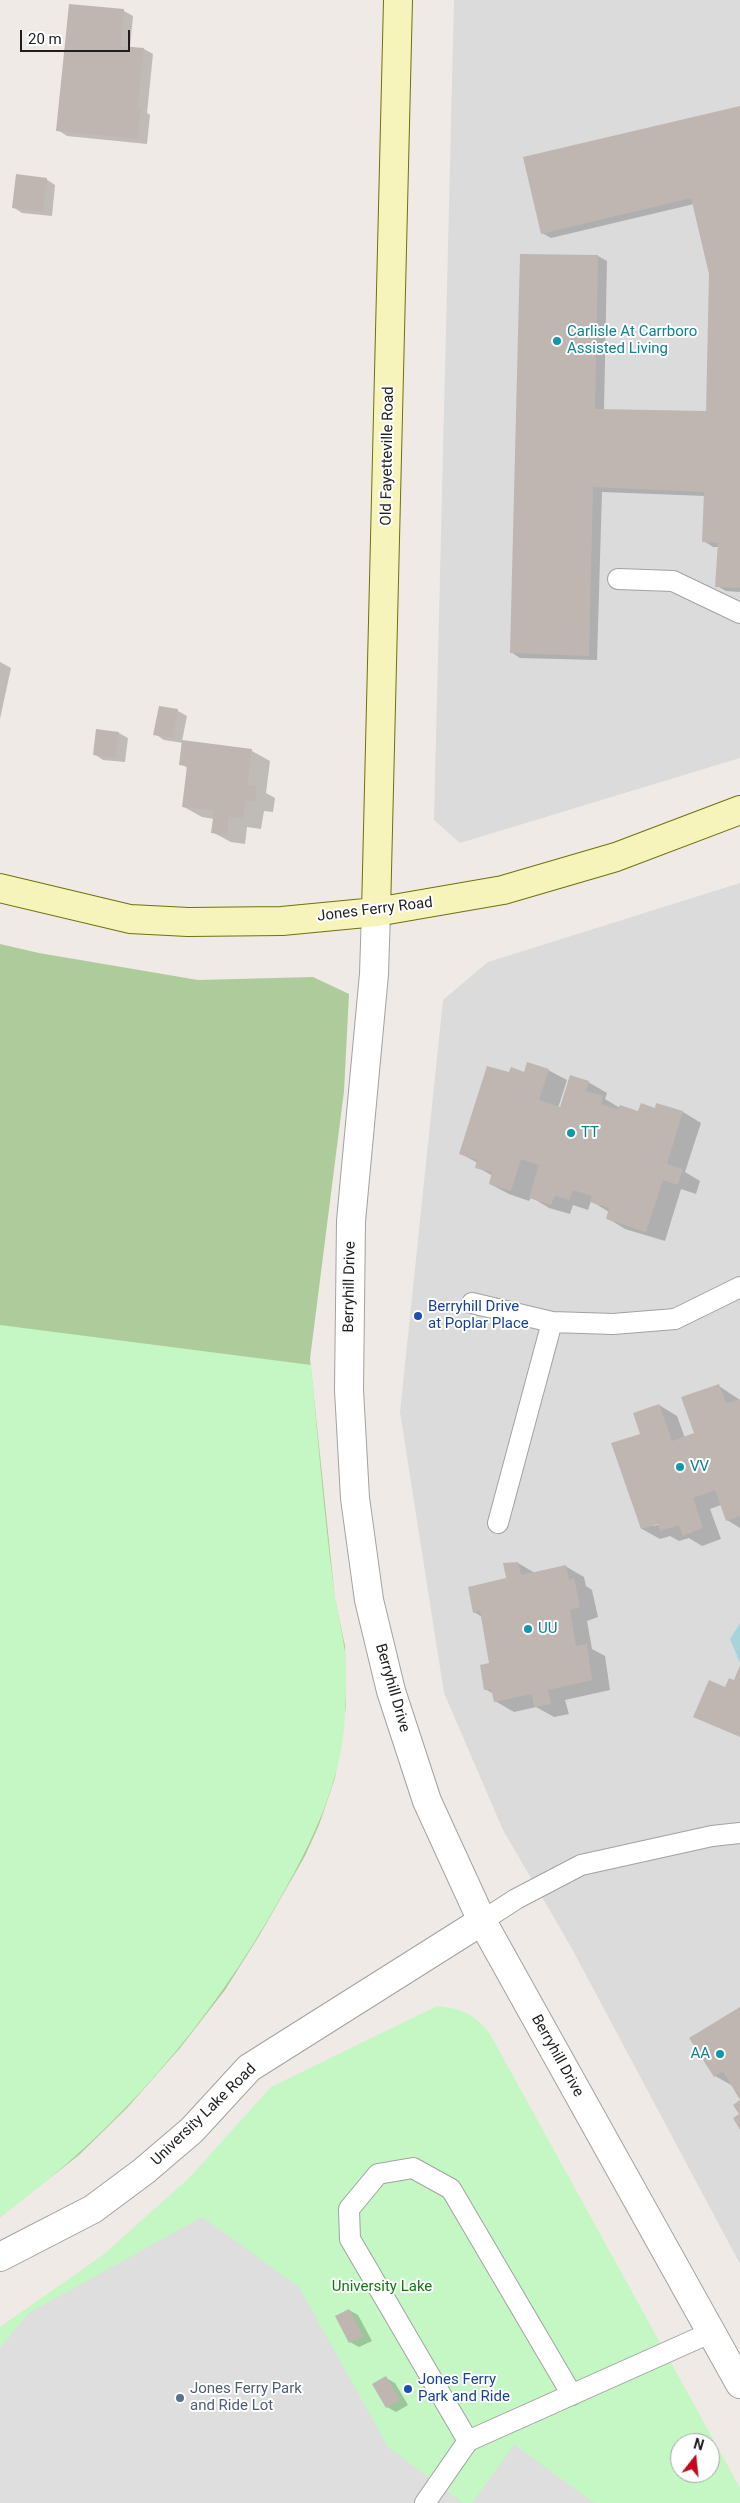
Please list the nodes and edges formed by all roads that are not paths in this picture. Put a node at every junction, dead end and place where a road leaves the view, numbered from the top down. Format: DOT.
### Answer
graph roads {
  1 [pos="398,0"];
  2 [pos="618,579"];
  3 [pos="740,613"];
  4 [pos="740,810"];
  5 [pos="0,888"];
  6 [pos="376,912"];
  7 [pos="740,1287"];
  8 [pos="472,1303"];
  9 [pos="552,1322"];
  10 [pos="498,1523"];
  11 [pos="740,1833"];
  12 [pos="482,1921"];
  13 [pos="0,2257"];
  14 [pos="712,2332"];
  15 [pos="740,2384"];
  16 [pos="572,2395"];
  17 [pos="468,2441"];
  18 [pos="425,2503"];
  1 -- 6 [label="street, Old Fayetteville Road"];
  2 -- 3 [label="lane"];
  4 -- 6 [label="street, Jones Ferry Road"];
  5 -- 6 [label="street, Jones Ferry Road"];
  6 -- 12 [label="street, Berryhill Drive"];
  7 -- 9 [label="lane"];
  8 -- 9 [label="lane"];
  9 -- 10 [label="lane"];
  11 -- 12 [label="lane"];
  12 -- 13 [label="street, University Lake Road"];
  12 -- 14 [label="street, Berryhill Drive"];
  14 -- 15 [label="street, Berryhill Drive"];
  14 -- 16 [label="lane"];
  16 -- 17 [label="lane"];
  16 -- 17 [label="lane"];
  17 -- 18 [label="lane"];
}
